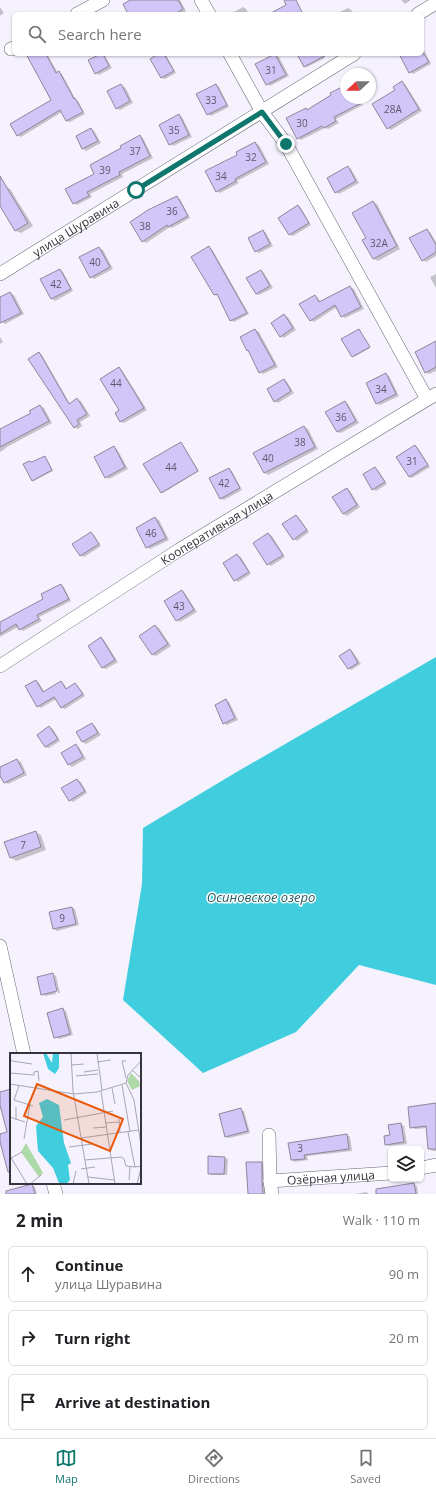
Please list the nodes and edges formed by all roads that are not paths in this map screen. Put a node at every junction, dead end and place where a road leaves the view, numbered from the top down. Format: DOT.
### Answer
graph roads {
  1 [pos="103,0"];
  2 [pos="201,0"];
  3 [pos="436,3"];
  4 [pos="81,12"];
  5 [pos="207,12"];
  6 [pos="421,12"];
  7 [pos="231,56"];
  8 [pos="351,56"];
  9 [pos="262,112"];
  10 [pos="0,274"];
  11 [pos="432,397"];
  12 [pos="0,666"];
  13 [pos="0,946"];
  14 [pos="24,1053"];
  15 [pos="269,1135"];
  16 [pos="436,1165"];
  17 [pos="424,1167"];
  18 [pos="388,1173"];
  19 [pos="53,1184"];
  20 [pos="271,1188"];
  21 [pos="56,1194"];
  1 -- 4 [label="street"];
  2 -- 5 [label="street"];
  3 -- 6 [label="street"];
  7 -- 9 [label="street"];
  8 -- 9 [label="street, улица Шуравина"];
  9 -- 10 [label="street, улица Шуравина"];
  9 -- 11 [label="street"];
  11 -- 12 [label="street, Кооперативная улица"];
  13 -- 14 [label="street"];
  15 -- 20 [label="street"];
  16 -- 17 [label="street"];
  18 -- 20 [label="street, Озёрная улица"];
  19 -- 21 [label="street"];
}
